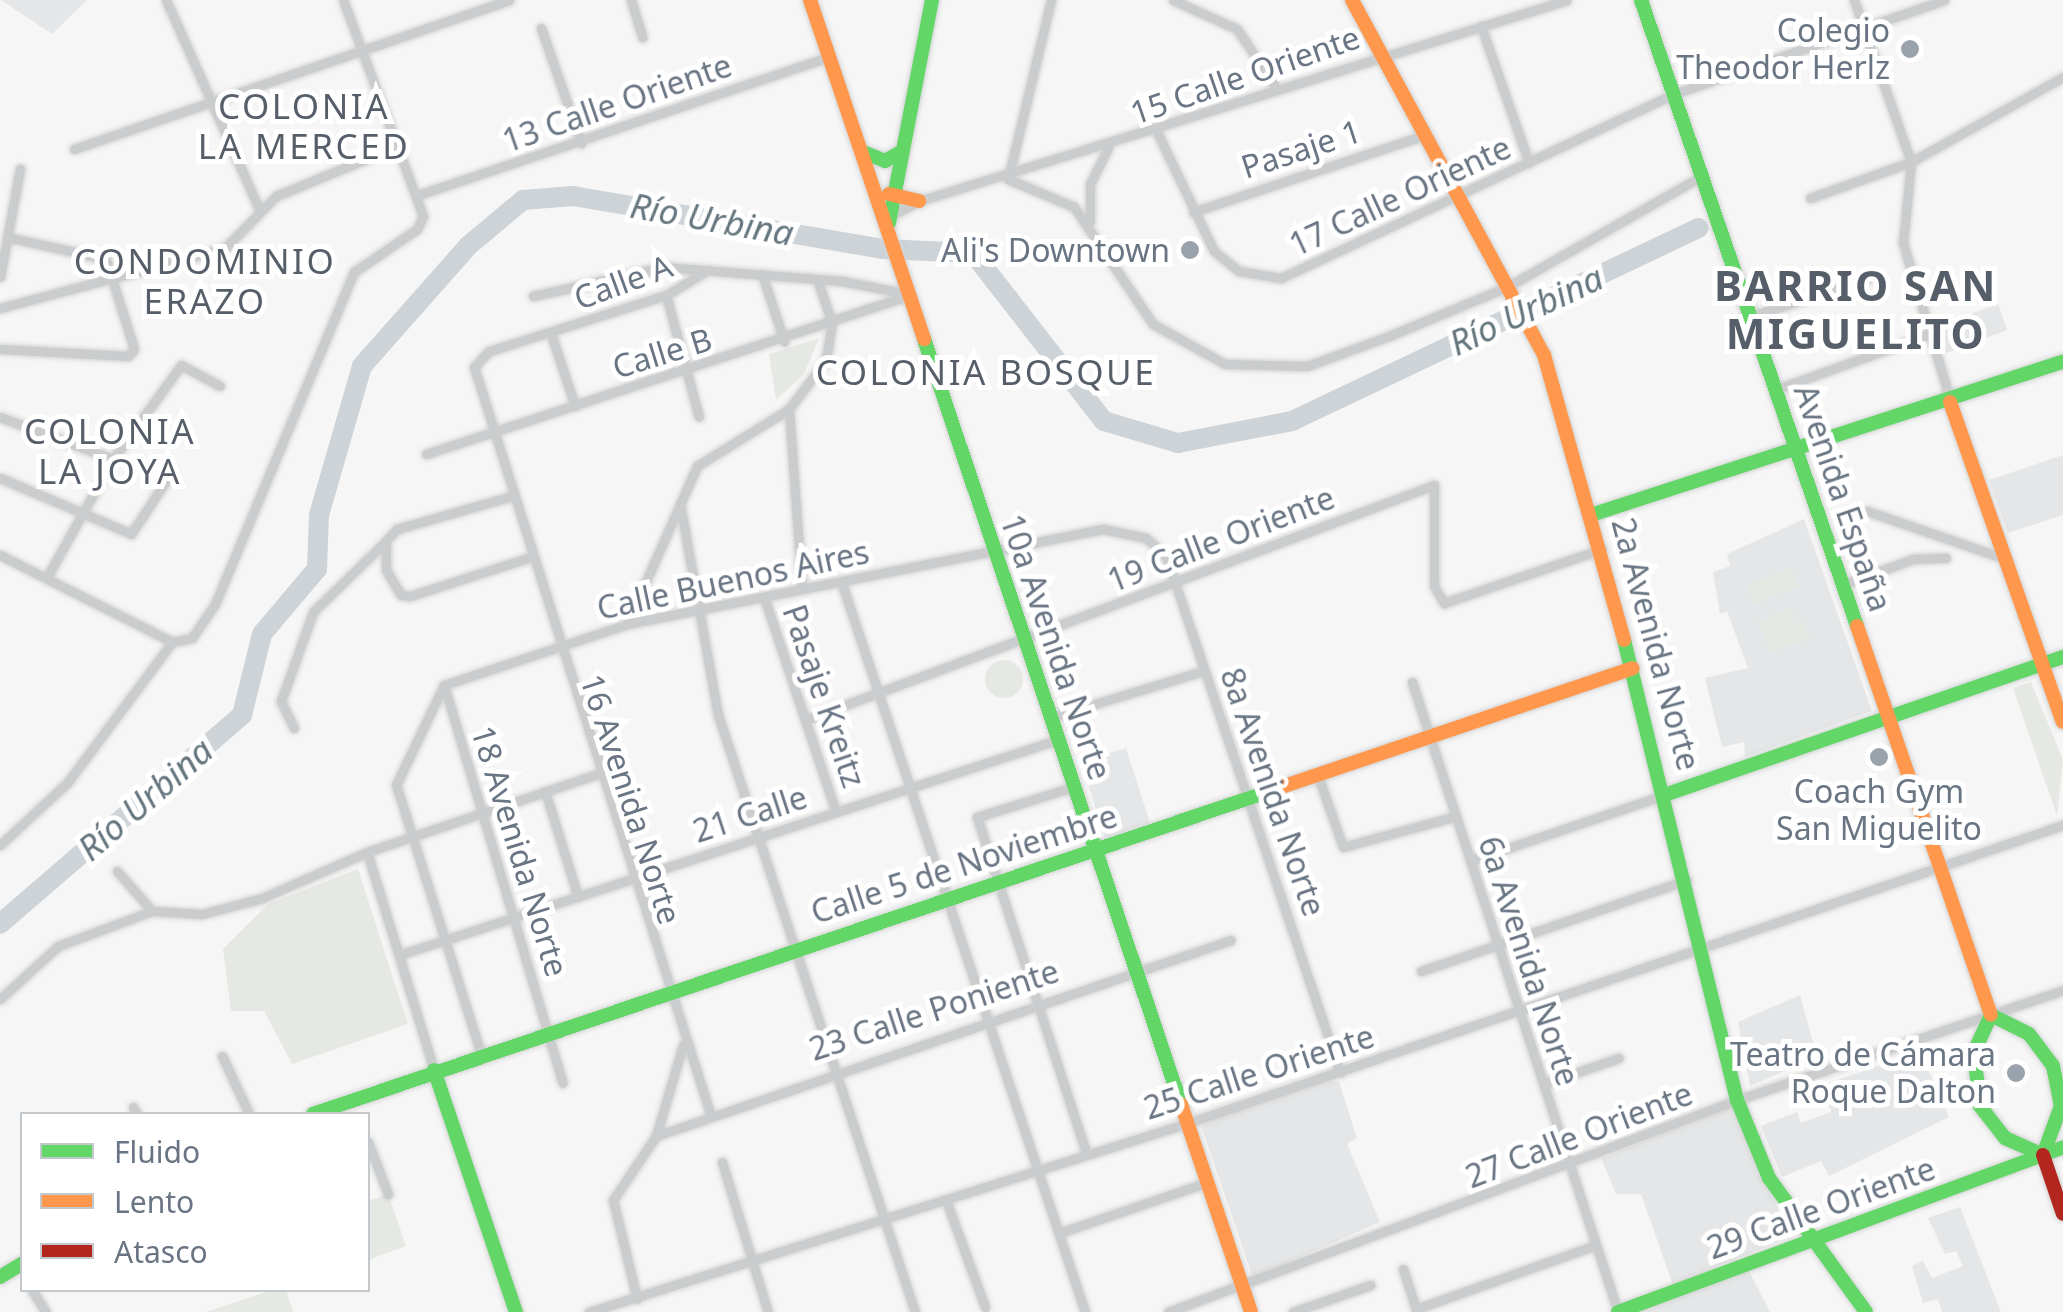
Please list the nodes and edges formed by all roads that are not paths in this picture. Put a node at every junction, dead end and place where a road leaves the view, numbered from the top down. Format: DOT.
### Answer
graph roads {
  1 [pos="166,0"];
  2 [pos="344,0"];
  3 [pos="465,0"];
  4 [pos="509,0"];
  5 [pos="631,0"];
  6 [pos="810,0"];
  7 [pos="932,0"];
  8 [pos="1052,0"];
  9 [pos="1173,0"];
  10 [pos="1352,0"];
  11 [pos="1566,0"];
  12 [pos="1641,0"];
  13 [pos="1854,0"];
  14 [pos="1944,0"];
  15 [pos="469,13"];
  16 [pos="1481,26"];
  17 [pos="541,28"];
  18 [pos="1864,30"];
  19 [pos="642,37"];
  20 [pos="362,49"];
  21 [pos="1383,55"];
  22 [pos="828,56"];
  23 [pos="2060,79"];
  24 [pos="1277,89"];
  25 [pos="1674,94"];
  26 [pos="2063,95"];
  27 [pos="207,103"];
  28 [pos="1156,130"];
  29 [pos="1425,135"];
  30 [pos="580,142"];
  31 [pos="400,145"];
  32 [pos="1108,148"];
  33 [pos="74,150"];
  34 [pos="862,150"];
  35 [pos="902,151"];
  36 [pos="1911,162"];
  37 [pos="1529,163"];
  38 [pos="898,168"];
  39 [pos="20,169"];
  40 [pos="1702,175"];
  41 [pos="871,176"];
  42 [pos="1008,179"];
  43 [pos="421,194"];
  44 [pos="939,196"];
  45 [pos="893,197"];
  46 [pos="1459,197"];
  47 [pos="1810,198"];
  48 [pos="919,200"];
  49 [pos="259,209"];
  50 [pos="1193,212"];
  51 [pos="890,223"];
  52 [pos="1091,224"];
  53 [pos="7,236"];
  54 [pos="708,270"];
  55 [pos="762,274"];
  56 [pos="0,277"];
  57 [pos="113,279"];
  58 [pos="817,279"];
  59 [pos="1866,280"];
  60 [pos="1507,287"];
  61 [pos="910,295"];
  62 [pos="533,296"];
  63 [pos="666,296"];
  64 [pos="0,308"];
  65 [pos="1752,316"];
  66 [pos="832,323"];
  67 [pos="551,334"];
  68 [pos="1927,335"];
  69 [pos="784,340"];
  70 [pos="0,349"];
  71 [pos="2063,362"];
  72 [pos="688,372"];
  73 [pos="220,386"];
  74 [pos="1776,389"];
  75 [pos="1950,402"];
  76 [pos="575,406"];
  77 [pos="789,409"];
  78 [pos="0,417"];
  79 [pos="699,417"];
  80 [pos="493,433"];
  81 [pos="426,454"];
  82 [pos="1799,454"];
  83 [pos="114,460"];
  84 [pos="172,473"];
  85 [pos="0,478"];
  86 [pos="512,496"];
  87 [pos="680,504"];
  88 [pos="1867,511"];
  89 [pos="83,512"];
  90 [pos="1594,514"];
  91 [pos="1146,538"];
  92 [pos="386,541"];
  93 [pos="990,548"];
  94 [pos="1602,549"];
  95 [pos="0,556"];
  96 [pos="531,558"];
  97 [pos="1946,558"];
  98 [pos="2006,558"];
  99 [pos="47,577"];
  100 [pos="841,581"];
  101 [pos="1177,583"];
  102 [pos="1844,584"];
  103 [pos="802,589"];
  104 [pos="764,597"];
  105 [pos="699,610"];
  106 [pos="627,624"];
  107 [pos="1026,640"];
  108 [pos="172,642"];
  109 [pos="557,647"];
  110 [pos="2063,657"];
  111 [pos="2044,664"];
  112 [pos="1632,668"];
  113 [pos="1203,671"];
  114 [pos="1412,682"];
  115 [pos="444,685"];
  116 [pos="879,694"];
  117 [pos="1052,717"];
  118 [pos="1890,718"];
  119 [pos="806,720"];
  120 [pos="2063,722"];
  121 [pos="294,728"];
  122 [pos="1428,738"];
  123 [pos="1060,739"];
  124 [pos="598,774"];
  125 [pos="1318,776"];
  126 [pos="1076,786"];
  127 [pos="910,788"];
  128 [pos="545,792"];
  129 [pos="1667,794"];
  130 [pos="1245,799"];
  131 [pos="836,812"];
  132 [pos="483,813"];
  133 [pos="1456,816"];
  134 [pos="2063,825"];
  135 [pos="412,837"];
  136 [pos="758,838"];
  137 [pos="0,845"];
  138 [pos="1097,848"];
  139 [pos="367,852"];
  140 [pos="1470,861"];
  141 [pos="1942,868"];
  142 [pos="117,871"];
  143 [pos="631,879"];
  144 [pos="1687,880"];
  145 [pos="998,883"];
  146 [pos="578,896"];
  147 [pos="947,900"];
  148 [pos="152,912"];
  149 [pos="514,917"];
  150 [pos="445,940"];
  151 [pos="1231,940"];
  152 [pos="1498,945"];
  153 [pos="1702,946"];
  154 [pos="794,950"];
  155 [pos="399,955"];
  156 [pos="1421,971"];
  157 [pos="1138,972"];
  158 [pos="2063,990"];
  159 [pos="666,992"];
  160 [pos="0,999"];
  161 [pos="1038,1005"];
  162 [pos="1519,1012"];
  163 [pos="1991,1015"];
  164 [pos="988,1022"];
  165 [pos="549,1031"];
  166 [pos="684,1042"];
  167 [pos="481,1054"];
  168 [pos="222,1056"];
  169 [pos="1618,1058"];
  170 [pos="434,1070"];
  171 [pos="835,1072"];
  172 [pos="1340,1072"];
  173 [pos="563,1082"];
  174 [pos="1543,1084"];
  175 [pos="350,1098"];
  176 [pos="1736,1100"];
  177 [pos="248,1112"];
  178 [pos="318,1112"];
  179 [pos="355,1112"];
  180 [pos="710,1113"];
  181 [pos="1188,1122"];
  182 [pos="656,1136"];
  183 [pos="370,1147"];
  184 [pos="2063,1148"];
  185 [pos="1087,1155"];
  186 [pos="2042,1155"];
  187 [pos="722,1162"];
  188 [pos="1570,1166"];
  189 [pos="1038,1171"];
  190 [pos="1208,1182"];
  191 [pos="388,1194"];
  192 [pos="946,1200"];
  193 [pos="2063,1214"];
  194 [pos="884,1220"];
  195 [pos="1059,1234"];
  196 [pos="1809,1241"];
  197 [pos="1596,1245"];
  198 [pos="753,1262"];
  199 [pos="1403,1269"];
  200 [pos="1370,1285"];
  201 [pos="1243,1289"];
  202 [pos="637,1300"];
  203 [pos="985,1307"];
  204 [pos="1416,1310"];
  205 [pos="516,1312"];
  206 [pos="588,1312"];
  207 [pos="768,1312"];
  208 [pos="916,1312"];
  209 [pos="1085,1312"];
  210 [pos="1168,1312"];
  211 [pos="1251,1312"];
  212 [pos="1293,1312"];
  213 [pos="1618,1312"];
  214 [pos="1866,1312"];
  1 -- 27 [label="street"];
  2 -- 20 [label="street"];
  3 -- 15 [label="street"];
  4 -- 15 [label="street"];
  5 -- 19 [label="street"];
  6 -- 22 [label="main road, 10a Avenida Norte"];
  7 -- 35 [label="main road"];
  8 -- 42 [label="street"];
  9 -- 24 [label="street"];
  10 -- 21 [label="main road, 2a Avenida Norte"];
  11 -- 16 [label="street, 15 Calle Oriente"];
  12 -- 25 [label="main road, Avenida España"];
  13 -- 18 [label="street"];
  14 -- 18 [label="street, 17 Calle Oriente"];
  15 -- 20 [label="street"];
  16 -- 21 [label="street, 15 Calle Oriente"];
  16 -- 37 [label="street"];
  17 -- 30 [label="street"];
  18 -- 25 [label="street, 17 Calle Oriente"];
  18 -- 36 [label="street"];
  20 -- 27 [label="street"];
  20 -- 31 [label="street"];
  21 -- 24 [label="street, 15 Calle Oriente"];
  21 -- 29 [label="main road, 2a Avenida Norte"];
  22 -- 30 [label="street, 13 Calle Oriente"];
  22 -- 34 [label="main road, 10a Avenida Norte"];
  23 -- 26 [label="street"];
  23 -- 36 [label="street"];
  24 -- 28 [label="street, 15 Calle Oriente"];
  25 -- 37 [label="street, 17 Calle Oriente"];
  25 -- 40 [label="main road, Avenida España"];
  27 -- 33 [label="street"];
  27 -- 49 [label="street"];
  28 -- 32 [label="street, 15 Calle Oriente"];
  28 -- 50 [label="street, 17 Calle Oriente"];
  29 -- 46 [label="main road, 2a Avenida Norte"];
  29 -- 50 [label="street, Pasaje 1"];
  30 -- 43 [label="street, 13 Calle Oriente"];
  31 -- 43 [label="street"];
  31 -- 49 [label="street"];
  32 -- 42 [label="street, 15 Calle Oriente"];
  32 -- 52 [label="street"];
  34 -- 35 [label="main road"];
  34 -- 41 [label="main road, 10a Avenida Norte"];
  35 -- 38 [label="main road"];
  36 -- 47 [label="street"];
  36 -- 68 [label="street"];
  37 -- 46 [label="street, 17 Calle Oriente"];
  38 -- 44 [label="street"];
  38 -- 45 [label="main road"];
  39 -- 53 [label="street"];
  40 -- 60 [label="street"];
  40 -- 65 [label="main road, Avenida España"];
  41 -- 45 [label="main road"];
  41 -- 51 [label="main road, 10a Avenida Norte"];
  42 -- 44 [label="street, 15 Calle Oriente"];
  42 -- 52 [label="street"];
  43 -- 108 [label="street"];
  44 -- 48 [label="street, 15 Calle Oriente"];
  45 -- 48 [label="main road"];
  45 -- 51 [label="main road"];
  46 -- 50 [label="street, 17 Calle Oriente"];
  46 -- 60 [label="main road, 2a Avenida Norte"];
  48 -- 51 [label="street, 15 Calle Oriente"];
  49 -- 57 [label="street"];
  51 -- 61 [label="main road, 10a Avenida Norte"];
  52 -- 60 [label="street"];
  53 -- 56 [label="street"];
  53 -- 57 [label="street"];
  54 -- 55 [label="street"];
  54 -- 62 [label="street"];
  54 -- 63 [label="street, Calle A"];
  55 -- 58 [label="street"];
  55 -- 69 [label="street"];
  57 -- 64 [label="street"];
  57 -- 70 [label="street"];
  58 -- 61 [label="street"];
  58 -- 66 [label="street"];
  59 -- 65 [label="street"];
  60 -- 90 [label="main road, 2a Avenida Norte"];
  61 -- 66 [label="street, Calle B"];
  61 -- 93 [label="main road, 10a Avenida Norte"];
  63 -- 67 [label="street, Calle A"];
  63 -- 72 [label="street"];
  65 -- 74 [label="main road, Avenida España"];
  66 -- 69 [label="street, Calle B"];
  66 -- 77 [label="street"];
  67 -- 76 [label="street"];
  67 -- 80 [label="street, 16 Avenida Norte"];
  68 -- 74 [label="street"];
  68 -- 75 [label="street"];
  69 -- 72 [label="street, Calle B"];
  71 -- 75 [label="main road"];
  72 -- 76 [label="street, Calle B"];
  72 -- 79 [label="street"];
  73 -- 83 [label="street"];
  74 -- 82 [label="main road, Avenida España"];
  75 -- 82 [label="main road"];
  75 -- 98 [label="main road"];
  76 -- 80 [label="street, Calle B"];
  77 -- 87 [label="street"];
  77 -- 103 [label="street"];
  78 -- 83 [label="street"];
  80 -- 81 [label="street, Calle B"];
  80 -- 86 [label="street, 16 Avenida Norte"];
  82 -- 90 [label="main road"];
  82 -- 102 [label="main road, Avenida España"];
  83 -- 89 [label="street"];
  84 -- 89 [label="street"];
  85 -- 89 [label="street"];
  86 -- 92 [label="street"];
  86 -- 96 [label="street, 16 Avenida Norte"];
  87 -- 105 [label="street"];
  87 -- 106 [label="street"];
  88 -- 98 [label="street"];
  89 -- 99 [label="street"];
  90 -- 94 [label="main road, 2a Avenida Norte"];
  91 -- 93 [label="street, Calle Buenos Aires"];
  91 -- 101 [label="street, 8a Avenida Norte"];
  92 -- 96 [label="street"];
  92 -- 121 [label="street"];
  93 -- 100 [label="street, Calle Buenos Aires"];
  93 -- 107 [label="main road, 10a Avenida Norte"];
  94 -- 101 [label="street, 19 Calle Oriente"];
  94 -- 112 [label="main road, 2a Avenida Norte"];
  95 -- 99 [label="street"];
  96 -- 109 [label="street, 16 Avenida Norte"];
  97 -- 102 [label="street"];
  98 -- 111 [label="main road"];
  99 -- 108 [label="street"];
  100 -- 103 [label="street, Calle Buenos Aires"];
  100 -- 116 [label="street"];
  101 -- 107 [label="street, 19 Calle Oriente"];
  101 -- 113 [label="street, 8a Avenida Norte"];
  102 -- 118 [label="main road, Avenida España"];
  103 -- 104 [label="street, Calle Buenos Aires"];
  104 -- 105 [label="street, Calle Buenos Aires"];
  104 -- 119 [label="street, Pasaje Kreitz"];
  105 -- 106 [label="street, Calle Buenos Aires"];
  105 -- 136 [label="street"];
  106 -- 109 [label="street, Calle Buenos Aires"];
  107 -- 116 [label="street, 19 Calle Oriente"];
  107 -- 117 [label="main road, 10a Avenida Norte"];
  108 -- 137 [label="street"];
  109 -- 115 [label="street, Calle Buenos Aires"];
  109 -- 124 [label="street, 16 Avenida Norte"];
  110 -- 111 [label="main road"];
  111 -- 118 [label="main road"];
  111 -- 120 [label="main road"];
  112 -- 122 [label="main road, Calle 5 de Noviembre"];
  112 -- 129 [label="main road, 2a Avenida Norte"];
  113 -- 117 [label="street"];
  113 -- 130 [label="street, 8a Avenida Norte"];
  114 -- 122 [label="street, 6a Avenida Norte"];
  115 -- 132 [label="street, 18 Avenida Norte"];
  115 -- 135 [label="street"];
  116 -- 119 [label="street, 19 Calle Oriente"];
  116 -- 127 [label="street"];
  117 -- 123 [label="main road, 10a Avenida Norte"];
  118 -- 129 [label="main road"];
  118 -- 141 [label="main road, Avenida España"];
  119 -- 131 [label="street, Pasaje Kreitz"];
  122 -- 125 [label="main road, Calle 5 de Noviembre"];
  122 -- 133 [label="street, 6a Avenida Norte"];
  123 -- 126 [label="main road, 10a Avenida Norte"];
  123 -- 127 [label="street, 21 Calle"];
  124 -- 128 [label="street"];
  124 -- 143 [label="street, 16 Avenida Norte"];
  125 -- 130 [label="main road, Calle 5 de Noviembre"];
  125 -- 133 [label="street"];
  126 -- 138 [label="main road, 10a Avenida Norte"];
  126 -- 145 [label="street"];
  127 -- 131 [label="street, 21 Calle"];
  127 -- 147 [label="street"];
  128 -- 132 [label="street"];
  128 -- 146 [label="street"];
  129 -- 140 [label="street"];
  129 -- 144 [label="main road, 2a Avenida Norte"];
  130 -- 138 [label="main road, Calle 5 de Noviembre"];
  130 -- 172 [label="street, 8a Avenida Norte"];
  131 -- 136 [label="street, 21 Calle"];
  132 -- 135 [label="street"];
  132 -- 149 [label="street, 18 Avenida Norte"];
  133 -- 140 [label="street, 6a Avenida Norte"];
  134 -- 141 [label="street, 25 Calle Oriente"];
  135 -- 139 [label="street"];
  135 -- 150 [label="street"];
  136 -- 143 [label="street, 21 Calle"];
  136 -- 154 [label="street"];
  138 -- 145 [label="main road, Calle 5 de Noviembre"];
  138 -- 157 [label="main road, 10a Avenida Norte"];
  139 -- 148 [label="street"];
  139 -- 155 [label="street"];
  140 -- 152 [label="street, 6a Avenida Norte"];
  141 -- 153 [label="street, 25 Calle Oriente"];
  141 -- 163 [label="main road, Avenida España"];
  142 -- 148 [label="street"];
  143 -- 146 [label="street, 21 Calle"];
  143 -- 159 [label="street, 16 Avenida Norte"];
  144 -- 152 [label="street"];
  144 -- 153 [label="main road, 2a Avenida Norte"];
  145 -- 147 [label="main road, Calle 5 de Noviembre"];
  145 -- 161 [label="street"];
  146 -- 149 [label="street, 21 Calle"];
  147 -- 154 [label="main road, Calle 5 de Noviembre"];
  147 -- 164 [label="street"];
  148 -- 160 [label="street"];
  149 -- 150 [label="street, 21 Calle"];
  149 -- 165 [label="street, 18 Avenida Norte"];
  150 -- 155 [label="street, 21 Calle"];
  150 -- 167 [label="street"];
  151 -- 157 [label="street, 23 Calle Poniente"];
  152 -- 156 [label="street"];
  152 -- 162 [label="street, 6a Avenida Norte"];
  153 -- 162 [label="street, 25 Calle Oriente"];
  153 -- 176 [label="main road, 2a Avenida Norte"];
  154 -- 159 [label="main road, Calle 5 de Noviembre"];
  154 -- 171 [label="street"];
  155 -- 170 [label="street"];
  157 -- 161 [label="street, 23 Calle Poniente"];
  157 -- 181 [label="main road, 10a Avenida Norte"];
  158 -- 163 [label="street, 27 Calle Oriente"];
  159 -- 165 [label="main road, Calle 5 de Noviembre"];
  159 -- 166 [label="street, 16 Avenida Norte"];
  161 -- 164 [label="street, 23 Calle Poniente"];
  161 -- 185 [label="street"];
  162 -- 172 [label="street, 25 Calle Oriente"];
  162 -- 174 [label="street, 6a Avenida Norte"];
  163 -- 176 [label="street, 27 Calle Oriente"];
  163 -- 186 [label="main road"];
  163 -- 186 [label="main road"];
  164 -- 171 [label="street, 23 Calle Poniente"];
  164 -- 189 [label="street"];
  165 -- 167 [label="main road, Calle 5 de Noviembre"];
  165 -- 173 [label="street, 18 Avenida Norte"];
  166 -- 180 [label="street, 16 Avenida Norte"];
  166 -- 182 [label="street"];
  167 -- 170 [label="main road, Calle 5 de Noviembre"];
  168 -- 177 [label="street"];
  169 -- 174 [label="street"];
  170 -- 175 [label="main road, Calle 5 de Noviembre"];
  170 -- 205 [label="main road"];
  171 -- 180 [label="street, 23 Calle Poniente"];
  171 -- 194 [label="street"];
  172 -- 181 [label="street, 25 Calle Oriente"];
  174 -- 188 [label="street, 6a Avenida Norte"];
  175 -- 178 [label="main road, Calle 5 de Noviembre"];
  175 -- 179 [label="street"];
  176 -- 188 [label="street, 27 Calle Oriente"];
  176 -- 196 [label="main road, 2a Avenida Norte"];
  180 -- 182 [label="street, 23 Calle Poniente"];
  181 -- 185 [label="street, 25 Calle Oriente"];
  181 -- 190 [label="main road, 10a Avenida Norte"];
  182 -- 202 [label="street"];
  183 -- 191 [label="street"];
  184 -- 186 [label="main road, 29 Calle Oriente"];
  185 -- 189 [label="street, 25 Calle Oriente"];
  186 -- 193 [label="main road"];
  186 -- 196 [label="main road, 29 Calle Oriente"];
  187 -- 198 [label="street"];
  188 -- 197 [label="street, 6a Avenida Norte"];
  188 -- 201 [label="street, 27 Calle Oriente"];
  189 -- 192 [label="street, 25 Calle Oriente"];
  189 -- 195 [label="street"];
  190 -- 195 [label="street"];
  190 -- 201 [label="main road, 10a Avenida Norte"];
  192 -- 194 [label="street, 25 Calle Oriente"];
  192 -- 203 [label="street"];
  194 -- 198 [label="street, 25 Calle Oriente"];
  194 -- 208 [label="street"];
  195 -- 209 [label="street"];
  196 -- 213 [label="main road, 29 Calle Oriente"];
  196 -- 214 [label="main road, 2a Avenida Norte"];
  197 -- 204 [label="street"];
  197 -- 213 [label="street, 6a Avenida Norte"];
  198 -- 202 [label="street, 25 Calle Oriente"];
  198 -- 207 [label="street"];
  199 -- 204 [label="street"];
  200 -- 212 [label="street"];
  201 -- 210 [label="street, 27 Calle Oriente"];
  201 -- 211 [label="main road, 10a Avenida Norte"];
  202 -- 206 [label="street, 25 Calle Oriente"];
}
